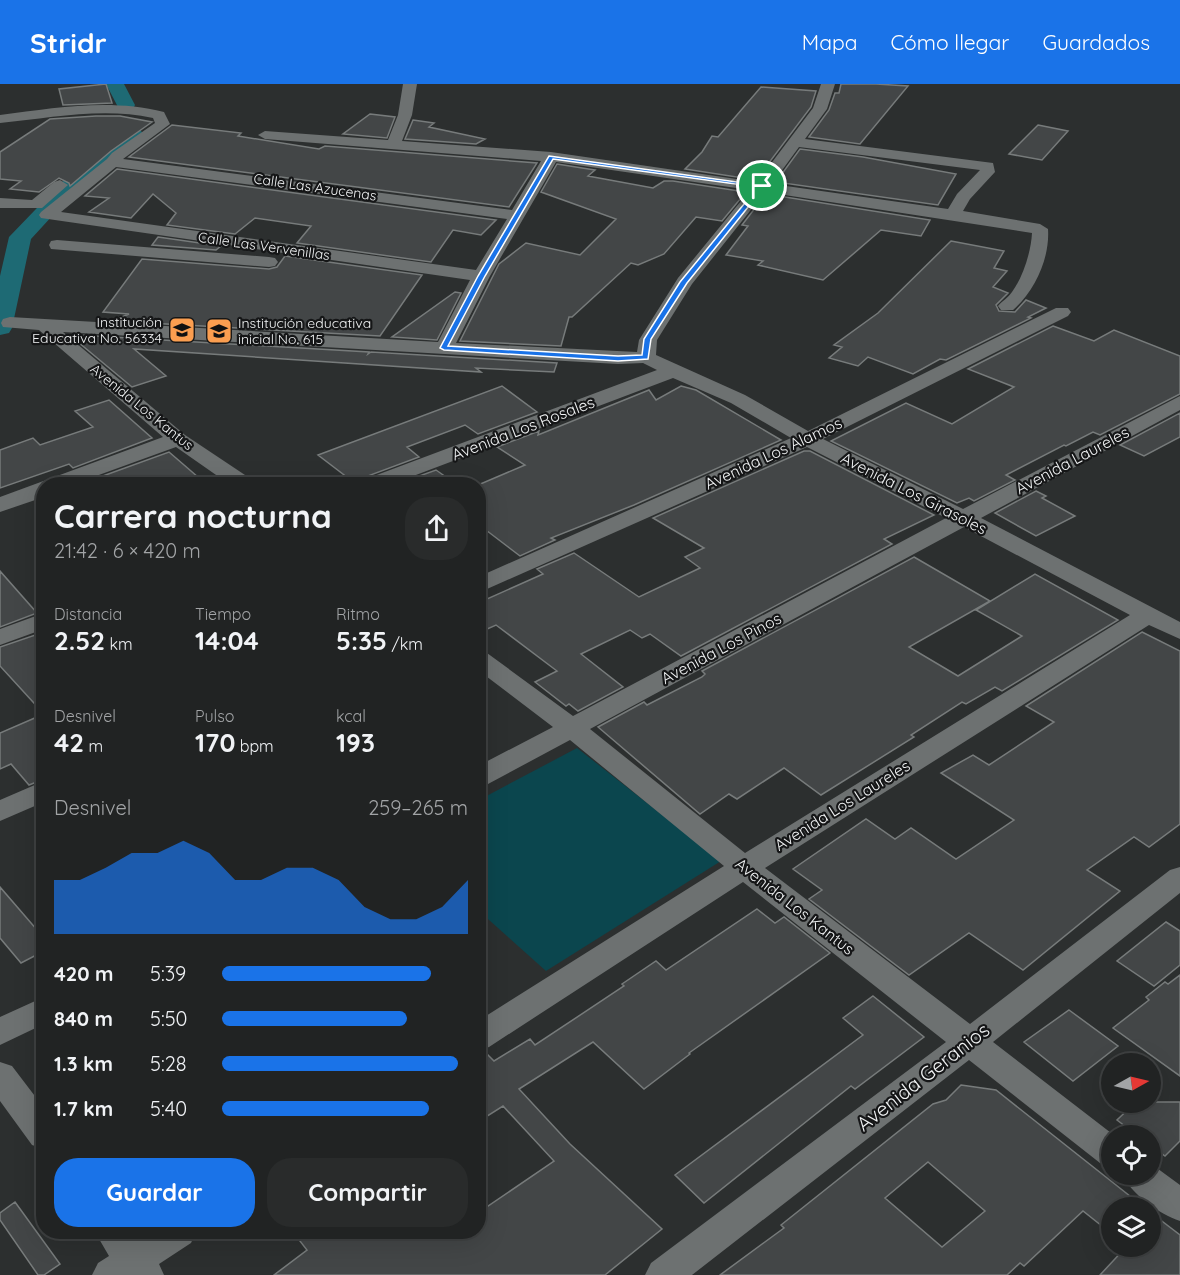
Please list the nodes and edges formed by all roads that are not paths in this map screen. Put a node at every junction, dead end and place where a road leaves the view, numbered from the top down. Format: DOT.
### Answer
graph roads {
  1 [pos="410,84"];
  2 [pos="828,84"];
  3 [pos="0,119"];
  4 [pos="161,119"];
  5 [pos="265,135"];
  6 [pos="794,142"];
  7 [pos="393,146"];
  8 [pos="551,157"];
  9 [pos="113,162"];
  10 [pos="762,186"];
  11 [pos="0,203"];
  12 [pos="41,210"];
  13 [pos="953,214"];
  14 [pos="516,215"];
  15 [pos="57,245"];
  16 [pos="479,281"];
  17 [pos="1007,306"];
  18 [pos="1062,312"];
  19 [pos="10,323"];
  20 [pos="44,325"];
  21 [pos="444,348"];
  22 [pos="646,357"];
  23 [pos="673,371"];
  24 [pos="1180,402"];
  25 [pos="178,439"];
  26 [pos="807,439"];
  27 [pos="75,477"];
  28 [pos="233,477"];
  29 [pos="393,477"];
  30 [pos="36,492"];
  31 [pos="0,505"];
  32 [pos="964,518"];
  33 [pos="486,582"];
  34 [pos="36,623"];
  35 [pos="1169,623"];
  36 [pos="0,638"];
  37 [pos="486,664"];
  38 [pos="572,728"];
  39 [pos="486,774"];
  40 [pos="36,794"];
  41 [pos="0,811"];
  42 [pos="744,867"];
  43 [pos="1180,877"];
  44 [pos="36,1013"];
  45 [pos="0,1032"];
  46 [pos="486,1033"];
  47 [pos="970,1042"];
  48 [pos="0,1075"];
  49 [pos="36,1124"];
  50 [pos="1101,1144"];
  51 [pos="1153,1185"];
  52 [pos="1180,1206"];
  53 [pos="165,1239"];
  54 [pos="126,1260"];
  55 [pos="664,1275"];
  1 -- 7 [label="street"];
  2 -- 6 [label="street"];
  3 -- 4 [label="street"];
  4 -- 9 [label="street"];
  4 -- 12 [label="street"];
  5 -- 7 [label="street"];
  6 -- 10 [label="street"];
  6 -- 13 [label="street"];
  7 -- 8 [label="street"];
  8 -- 10 [label="street"];
  8 -- 14 [label="street"];
  9 -- 12 [label="street"];
  9 -- 14 [label="street, Calle Las Azucenas"];
  10 -- 13 [label="street"];
  10 -- 22 [label="street"];
  11 -- 12 [label="street, Calle Las Vervenillas"];
  12 -- 16 [label="street, Calle Las Vervenillas"];
  13 -- 17 [label="street"];
  14 -- 16 [label="street"];
  15 -- 16 [label="street, Calle Las Vervenillas"];
  16 -- 21 [label="street"];
  18 -- 26 [label="street, Avenida Los Alamos"];
  19 -- 20 [label="street"];
  20 -- 21 [label="street"];
  20 -- 25 [label="street, Avenida Los Kantus"];
  21 -- 22 [label="street"];
  22 -- 23 [label="street, Avenida Los Girasoles"];
  23 -- 26 [label="street, Avenida Los Girasoles"];
  23 -- 29 [label="street, Avenida Los Rosales"];
  24 -- 32 [label="street, Avenida Laureles"];
  25 -- 27 [label="street"];
  25 -- 28 [label="street, Avenida Los Kantus"];
  26 -- 32 [label="street, Avenida Los Girasoles"];
  26 -- 33 [label="street, Avenida Los Alamos"];
  30 -- 31 [label="street"];
  32 -- 35 [label="street, Avenida Los Girasoles"];
  32 -- 38 [label="street, Avenida Los Pinos"];
  34 -- 36 [label="street"];
  35 -- 42 [label="street, Avenida Los Laureles"];
  37 -- 38 [label="street, Avenida Los Kantus"];
  38 -- 39 [label="street, Avenida Los Pinos"];
  38 -- 42 [label="street, Avenida Los Kantus"];
  40 -- 41 [label="street"];
  42 -- 46 [label="street, Avenida Los Laureles"];
  42 -- 47 [label="street, Avenida Los Kantus"];
  43 -- 47 [label="street, Avenida Geranios"];
  44 -- 45 [label="street"];
  47 -- 50 [label="street, Avenida Los Kantus"];
  47 -- 55 [label="street, Avenida Geranios"];
  48 -- 49 [label="street"];
  51 -- 52 [label="street"];
  53 -- 54 [label="street"];
}
